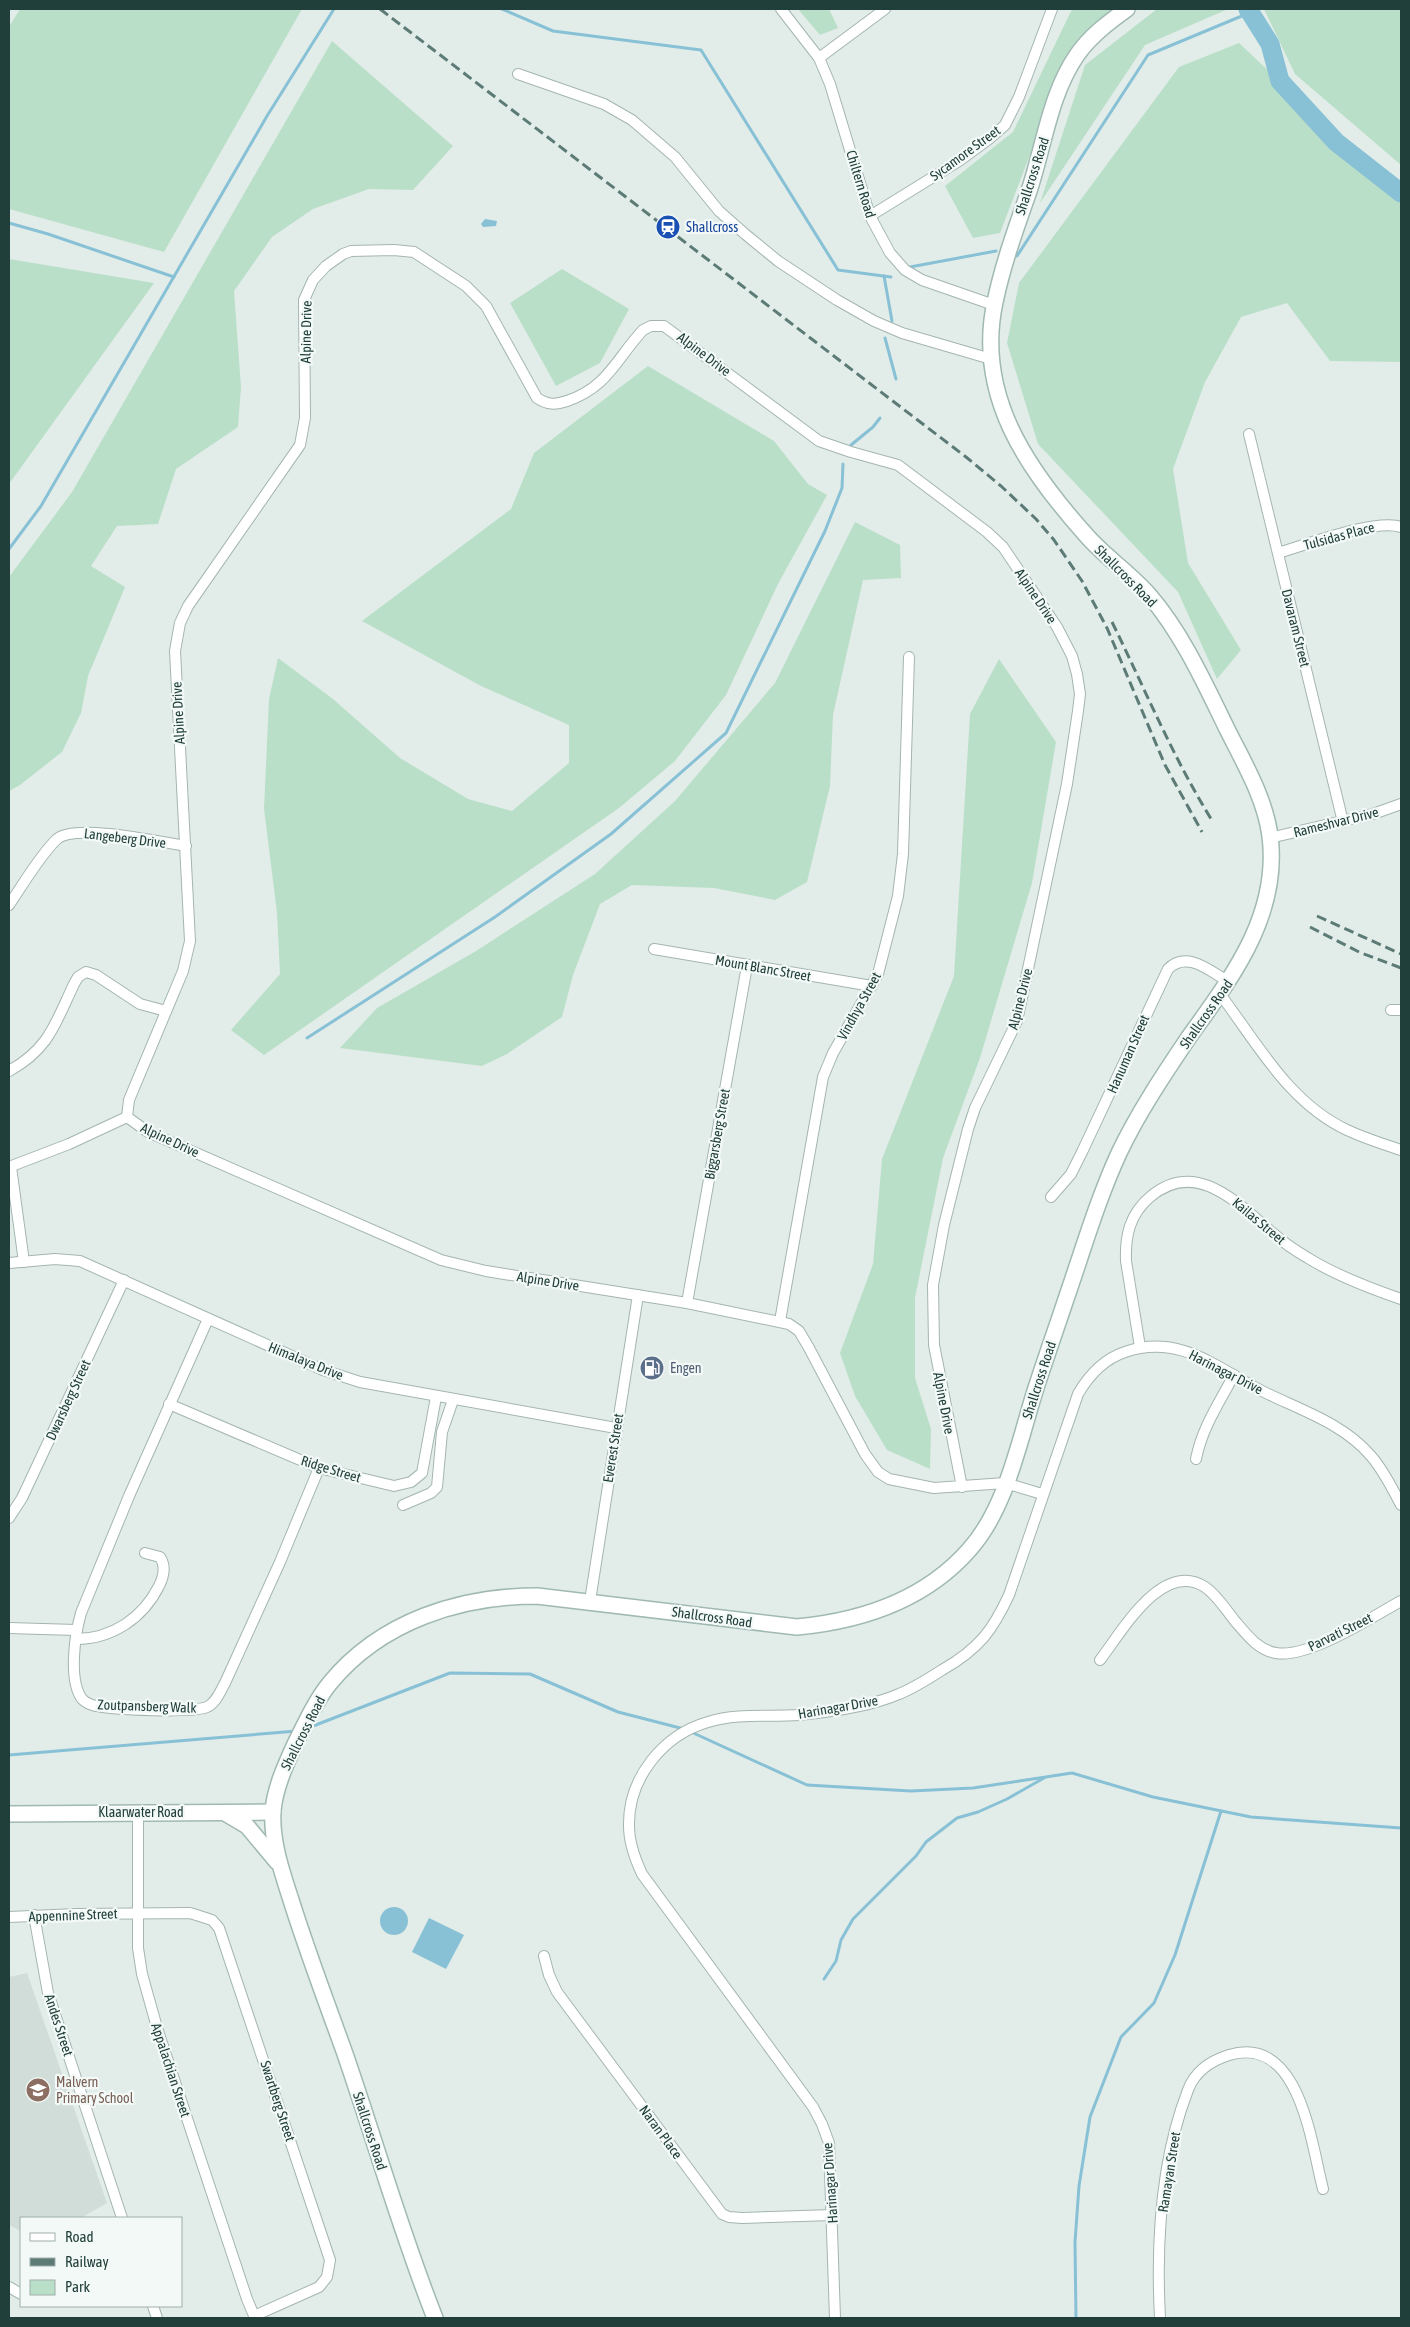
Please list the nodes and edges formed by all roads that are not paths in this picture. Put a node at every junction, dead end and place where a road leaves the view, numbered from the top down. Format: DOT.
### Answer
graph roads {
  1 [pos="781,9"];
  2 [pos="884,9"];
  3 [pos="1052,9"];
  4 [pos="1126,9"];
  5 [pos="819,58"];
  6 [pos="518,74"];
  7 [pos="870,216"];
  8 [pos="994,305"];
  9 [pos="991,358"];
  10 [pos="1249,434"];
  11 [pos="1401,526"];
  12 [pos="1278,553"];
  13 [pos="909,657"];
  14 [pos="1401,804"];
  15 [pos="1343,822"];
  16 [pos="1270,838"];
  17 [pos="186,846"];
  18 [pos="9,905"];
  19 [pos="654,949"];
  20 [pos="748,966"];
  21 [pos="872,986"];
  22 [pos="1225,988"];
  23 [pos="166,1012"];
  24 [pos="9,1071"];
  25 [pos="127,1116"];
  26 [pos="1401,1150"];
  27 [pos="10,1167"];
  28 [pos="1052,1197"];
  29 [pos="24,1262"];
  30 [pos="9,1263"];
  31 [pos="124,1280"];
  32 [pos="638,1295"];
  33 [pos="1401,1299"];
  34 [pos="687,1303"];
  35 [pos="208,1319"];
  36 [pos="780,1321"];
  37 [pos="1140,1347"];
  38 [pos="1234,1375"];
  39 [pos="436,1397"];
  40 [pos="453,1400"];
  41 [pos="169,1404"];
  42 [pos="616,1428"];
  43 [pos="1196,1459"];
  44 [pos="319,1468"];
  45 [pos="1005,1483"];
  46 [pos="962,1487"];
  47 [pos="1042,1494"];
  48 [pos="1401,1504"];
  49 [pos="403,1505"];
  50 [pos="9,1518"];
  51 [pos="145,1553"];
  52 [pos="590,1601"];
  53 [pos="1401,1601"];
  54 [pos="9,1628"];
  55 [pos="76,1634"];
  56 [pos="1100,1660"];
  57 [pos="138,1812"];
  58 [pos="224,1812"];
  59 [pos="273,1812"];
  60 [pos="9,1814"];
  61 [pos="280,1866"];
  62 [pos="138,1913"];
  63 [pos="34,1915"];
  64 [pos="9,1917"];
  65 [pos="544,1956"];
  66 [pos="1323,2189"];
  67 [pos="832,2215"];
  68 [pos="122,2217"];
  69 [pos="9,2287"];
  70 [pos="20,2293"];
  71 [pos="255,2317"];
  72 [pos="435,2318"];
  73 [pos="836,2318"];
  74 [pos="1160,2318"];
  1 -- 5 [label="street, Chiltern Road"];
  2 -- 5 [label="street"];
  3 -- 7 [label="street, Sycamore Street"];
  4 -- 8 [label="street, Shallcross Road"];
  5 -- 7 [label="street, Chiltern Road"];
  6 -- 9 [label="street"];
  7 -- 8 [label="street, Chiltern Road"];
  8 -- 9 [label="street, Shallcross Road"];
  9 -- 16 [label="street, Shallcross Road"];
  10 -- 12 [label="street, Davaram Street"];
  11 -- 12 [label="street, Tulsidas Place"];
  12 -- 15 [label="street, Davaram Street"];
  13 -- 21 [label="street, Vindhya Street"];
  14 -- 15 [label="street, Rameshvar Drive"];
  15 -- 16 [label="street, Rameshvar Drive"];
  16 -- 22 [label="street, Shallcross Road"];
  17 -- 18 [label="street, Langeberg Drive"];
  17 -- 23 [label="street, Alpine Drive"];
  17 -- 46 [label="street, Alpine Drive"];
  19 -- 20 [label="street, Mount Blanc Street"];
  20 -- 21 [label="street, Mount Blanc Street"];
  20 -- 34 [label="street, Biggarsberg Street"];
  21 -- 36 [label="street, Vindhya Street"];
  22 -- 26 [label="street"];
  22 -- 28 [label="street, Hanuman Street"];
  22 -- 45 [label="street, Shallcross Road"];
  23 -- 24 [label="street"];
  23 -- 25 [label="street, Alpine Drive"];
  25 -- 27 [label="street"];
  25 -- 32 [label="street, Alpine Drive"];
  27 -- 29 [label="street"];
  29 -- 30 [label="street, Himalaya Drive"];
  29 -- 31 [label="street, Himalaya Drive"];
  31 -- 35 [label="street, Himalaya Drive"];
  31 -- 50 [label="street, Dwarsberg Street"];
  32 -- 34 [label="street, Alpine Drive"];
  32 -- 42 [label="street, Everest Street"];
  33 -- 37 [label="street, Kailas Street"];
  34 -- 36 [label="street, Alpine Drive"];
  35 -- 39 [label="street, Himalaya Drive"];
  35 -- 41 [label="street, Zoutpansberg Walk"];
  36 -- 46 [label="street, Alpine Drive"];
  37 -- 38 [label="street, Harinagar Drive"];
  37 -- 47 [label="street, Harinagar Drive"];
  38 -- 43 [label="street"];
  38 -- 48 [label="street, Harinagar Drive"];
  39 -- 40 [label="street, Himalaya Drive"];
  39 -- 44 [label="street, Ridge Street"];
  40 -- 42 [label="street, Himalaya Drive"];
  40 -- 49 [label="street"];
  41 -- 44 [label="street, Ridge Street"];
  41 -- 55 [label="street, Zoutpansberg Walk"];
  42 -- 52 [label="street, Everest Street"];
  44 -- 55 [label="street, Zoutpansberg Walk"];
  45 -- 46 [label="street, Alpine Drive"];
  45 -- 47 [label="street, Alpine Drive"];
  45 -- 52 [label="street, Shallcross Road"];
  47 -- 67 [label="street, Harinagar Drive"];
  51 -- 55 [label="street"];
  52 -- 59 [label="street, Shallcross Road"];
  53 -- 56 [label="street, Parvati Street"];
  54 -- 55 [label="street"];
  57 -- 58 [label="street, Klaarwater Road"];
  57 -- 60 [label="street, Klaarwater Road"];
  57 -- 62 [label="street, Appalachian Street"];
  58 -- 59 [label="street, Klaarwater Road"];
  58 -- 61 [label="street"];
  59 -- 61 [label="street, Shallcross Road"];
  61 -- 72 [label="street, Shallcross Road"];
  62 -- 63 [label="street, Appennine Street"];
  62 -- 71 [label="street, Appalachian Street"];
  62 -- 71 [label="street, Swartberg Street"];
  63 -- 64 [label="street, Appennine Street"];
  63 -- 68 [label="street, Andes Street"];
  65 -- 67 [label="street, Naran Place"];
  66 -- 74 [label="street, Ramayan Street"];
  67 -- 73 [label="street, Harinagar Drive"];
  69 -- 70 [label="street"];
}
